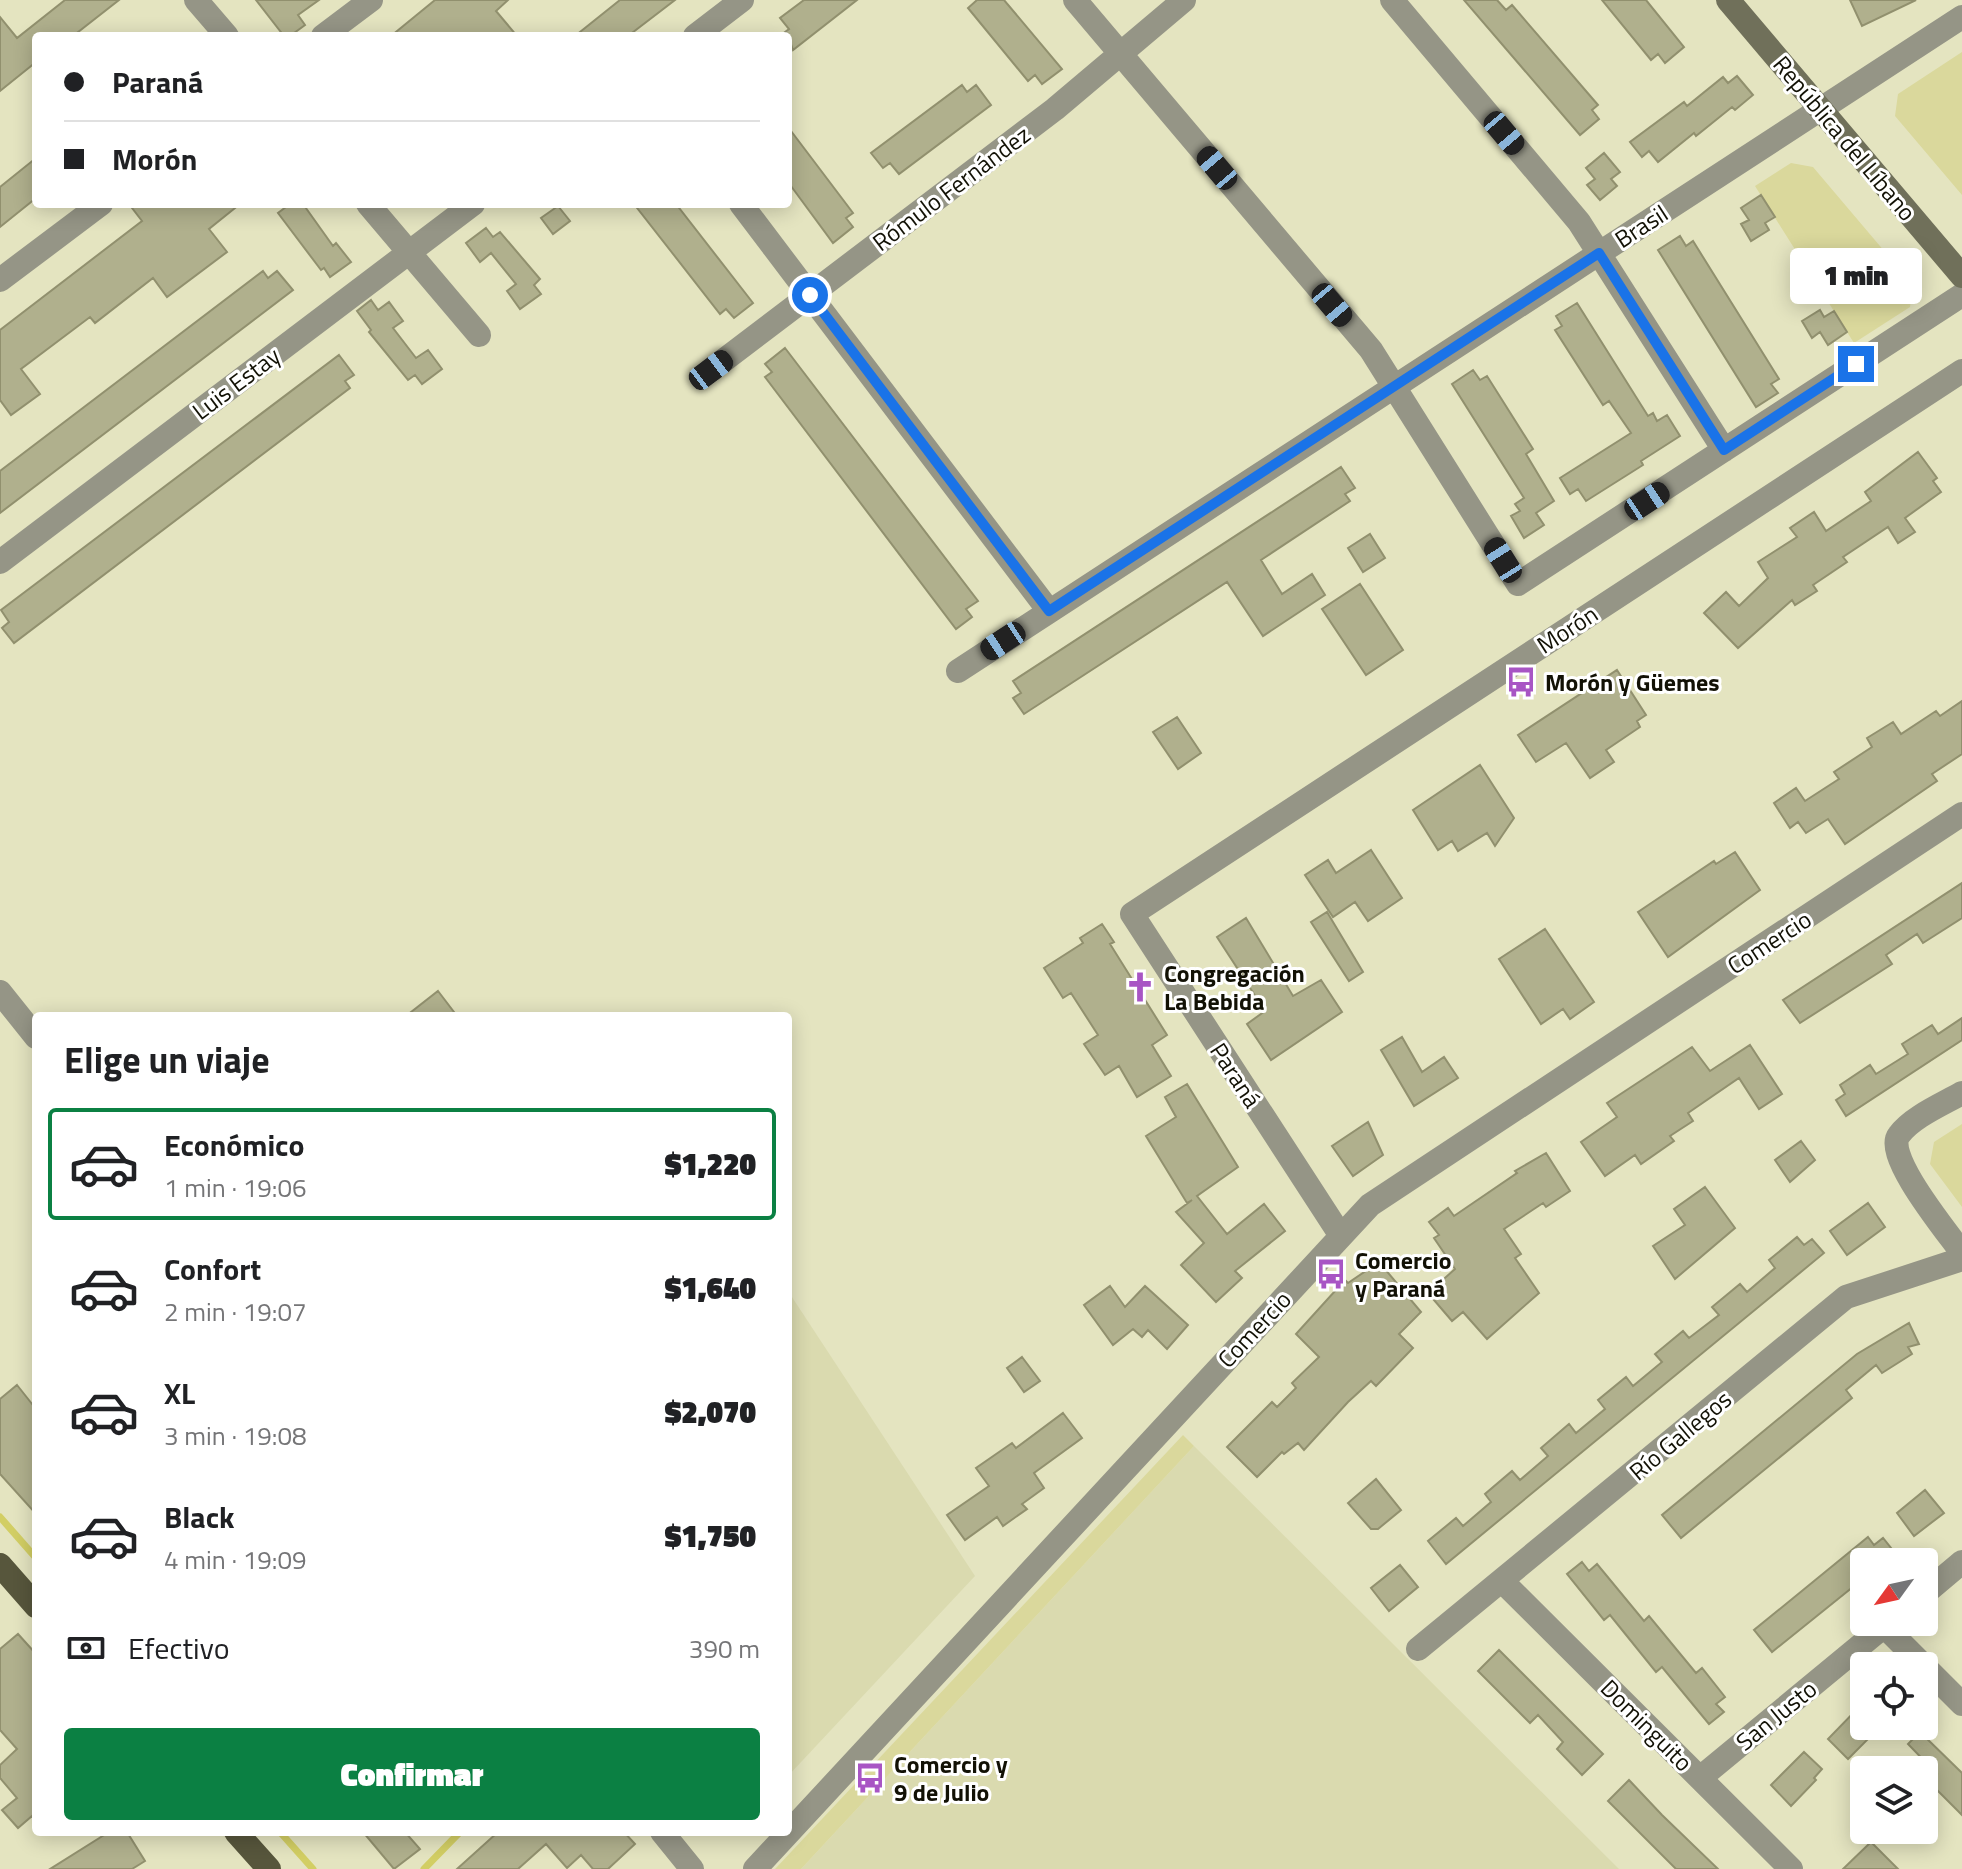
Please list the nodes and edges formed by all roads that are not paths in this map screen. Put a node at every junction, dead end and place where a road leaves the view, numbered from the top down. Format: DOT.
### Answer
graph roads {
  1 [pos="196,0"];
  2 [pos="371,0"];
  3 [pos="742,0"];
  4 [pos="1075,0"];
  5 [pos="1184,0"];
  6 [pos="1392,0"];
  7 [pos="1728,0"];
  8 [pos="1962,17"];
  9 [pos="224,32"];
  10 [pos="328,32"];
  11 [pos="700,32"];
  12 [pos="1120,54"];
  13 [pos="1820,109"];
  14 [pos="96,208"];
  15 [pos="371,208"];
  16 [pos="468,208"];
  17 [pos="744,208"];
  18 [pos="409,252"];
  19 [pos="1599,253"];
  20 [pos="1962,276"];
  21 [pos="0,280"];
  22 [pos="810,295"];
  23 [pos="1962,295"];
  24 [pos="479,335"];
  25 [pos="711,370"];
  26 [pos="1962,371"];
  27 [pos="1394,387"];
  28 [pos="1724,450"];
  29 [pos="0,562"];
  30 [pos="1049,611"];
  31 [pos="958,671"];
  32 [pos="1962,814"];
  33 [pos="1132,914"];
  34 [pos="0,992"];
  35 [pos="32,1032"];
  36 [pos="1962,1093"];
  37 [pos="1341,1236"];
  38 [pos="1962,1256"];
  39 [pos="1962,1562"];
  40 [pos="0,1565"];
  41 [pos="1502,1581"];
  42 [pos="1938,1582"];
  43 [pos="32,1601"];
  44 [pos="1872,1636"];
  45 [pos="1898,1636"];
  46 [pos="1418,1649"];
  47 [pos="1962,1704"];
  48 [pos="1700,1778"];
  49 [pos="792,1829"];
  50 [pos="240,1836"];
  51 [pos="665,1836"];
  52 [pos="786,1836"];
  53 [pos="269,1869"];
  54 [pos="692,1869"];
  55 [pos="755,1869"];
  56 [pos="1791,1869"];
  1 -- 9 [label="street"];
  2 -- 10 [label="street"];
  3 -- 11 [label="street"];
  4 -- 12 [label="street"];
  5 -- 12 [label="street, Rómulo Fernández"];
  6 -- 19 [label="street"];
  7 -- 13 [label="street, República del Líbano"];
  8 -- 13 [label="street, Brasil"];
  12 -- 22 [label="street, Rómulo Fernández"];
  12 -- 27 [label="street"];
  13 -- 19 [label="street, Brasil"];
  13 -- 20 [label="street, República del Líbano"];
  14 -- 21 [label="street"];
  15 -- 18 [label="street"];
  16 -- 18 [label="street, Luis Estay"];
  17 -- 22 [label="street"];
  18 -- 24 [label="street"];
  18 -- 29 [label="street, Luis Estay"];
  19 -- 27 [label="street, Brasil"];
  19 -- 28 [label="street"];
  22 -- 25 [label="street, Rómulo Fernández"];
  22 -- 30 [label="street"];
  23 -- 28 [label="street"];
  26 -- 33 [label="street, Morón"];
  27 -- 28 [label="street"];
  27 -- 30 [label="street, Brasil"];
  30 -- 31 [label="street, Brasil"];
  32 -- 37 [label="street, Comercio"];
  33 -- 37 [label="street, Paraná"];
  34 -- 35 [label="street"];
  36 -- 38 [label="street"];
  37 -- 49 [label="street, Comercio"];
  38 -- 41 [label="street, Río Gallegos"];
  39 -- 42 [label="street"];
  40 -- 43 [label="main road"];
  41 -- 46 [label="street, Río Gallegos"];
  41 -- 48 [label="street, Dominguito"];
  44 -- 48 [label="street, San Justo"];
  45 -- 47 [label="street"];
  48 -- 56 [label="street, Dominguito"];
  50 -- 53 [label="main road"];
  51 -- 54 [label="street"];
  52 -- 55 [label="street, Comercio"];
}
